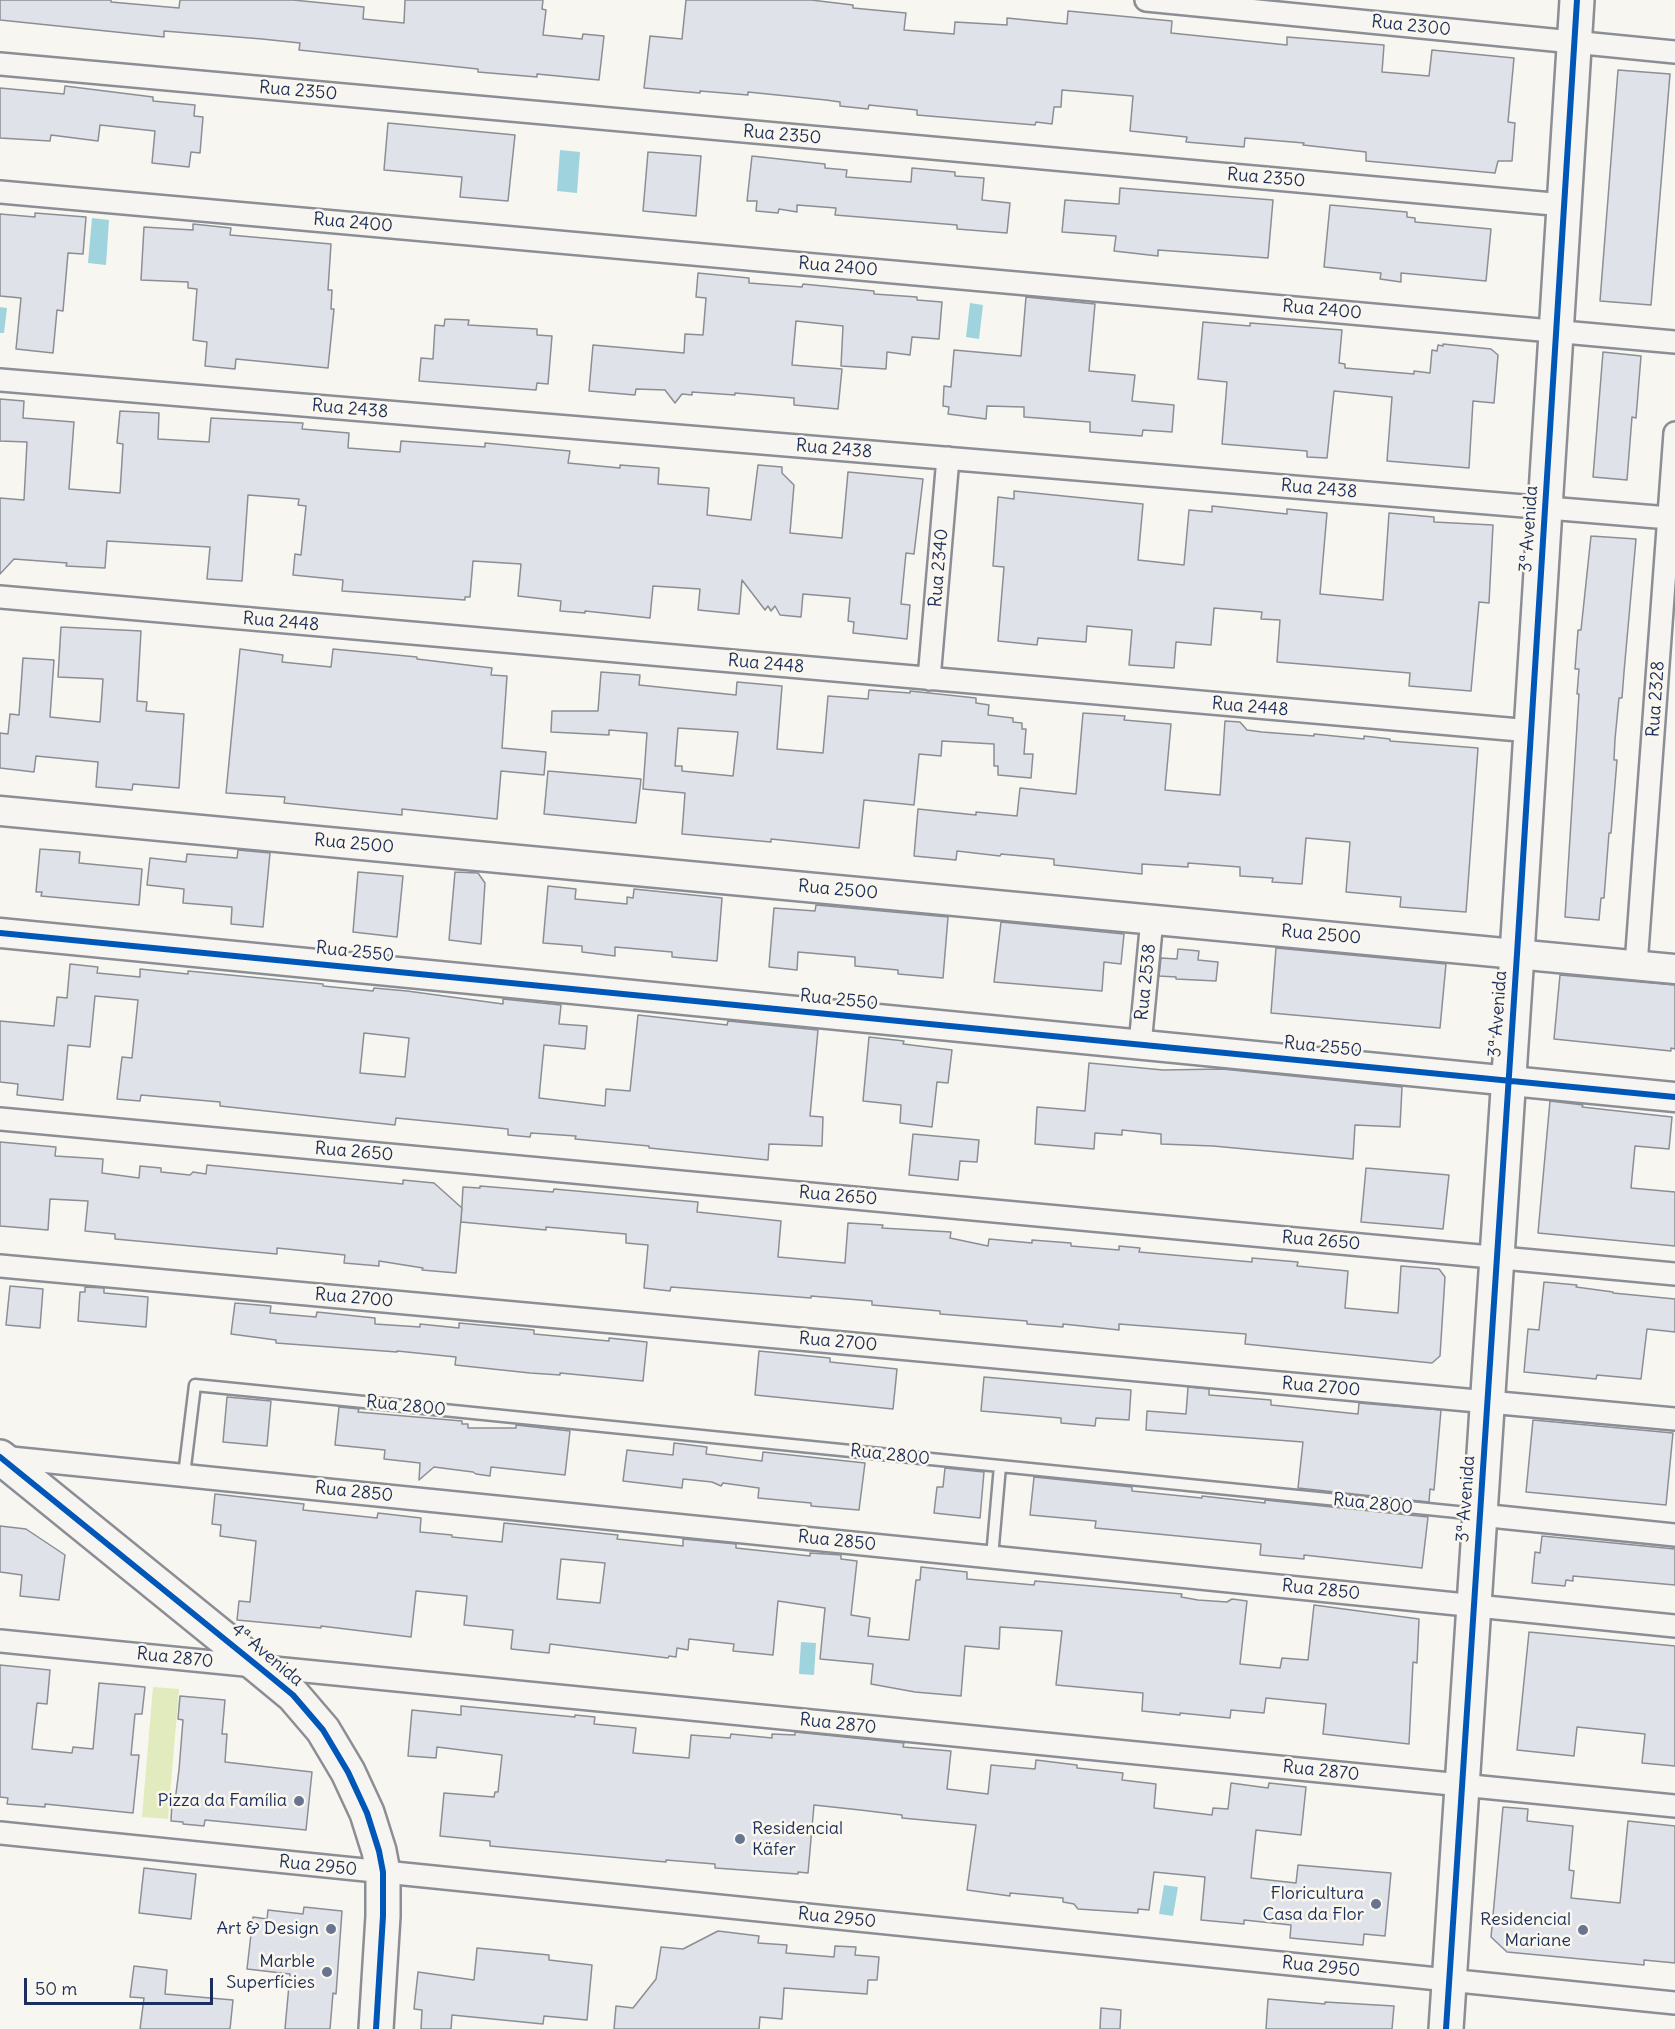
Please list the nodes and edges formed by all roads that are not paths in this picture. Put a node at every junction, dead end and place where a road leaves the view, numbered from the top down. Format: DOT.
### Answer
graph roads {
  1 [pos="1146,0"];
  2 [pos="1577,0"];
  3 [pos="1574,42"];
  4 [pos="1675,52"];
  5 [pos="0,64"];
  6 [pos="0,192"];
  7 [pos="1564,205"];
  8 [pos="1556,331"];
  9 [pos="1675,342"];
  10 [pos="0,380"];
  11 [pos="1675,433"];
  12 [pos="948,458"];
  13 [pos="1545,507"];
  14 [pos="1669,518"];
  15 [pos="0,597"];
  16 [pos="929,679"];
  17 [pos="1531,732"];
  18 [pos="0,811"];
  19 [pos="1152,919"];
  20 [pos="0,933"];
  21 [pos="1517,954"];
  22 [pos="1636,965"];
  23 [pos="1675,969"];
  24 [pos="1140,1045"];
  25 [pos="1509,1081"];
  26 [pos="1675,1097"];
  27 [pos="0,1119"];
  28 [pos="1497,1258"];
  29 [pos="0,1266"];
  30 [pos="1675,1274"];
  31 [pos="1487,1402"];
  32 [pos="1675,1419"];
  33 [pos="0,1457"];
  34 [pos="1000,1466"];
  35 [pos="184,1475"];
  36 [pos="1480,1515"];
  37 [pos="1675,1534"];
  38 [pos="992,1557"];
  39 [pos="1474,1605"];
  40 [pos="1675,1626"];
  41 [pos="0,1641"];
  42 [pos="259,1667"];
  43 [pos="1462,1785"];
  44 [pos="1675,1806"];
  45 [pos="0,1833"];
  46 [pos="383,1872"];
  47 [pos="1449,1980"];
  48 [pos="1675,2003"];
  49 [pos="376,2029"];
  50 [pos="1446,2029"];
  1 -- 3 [label="street, Rua 2300"];
  2 -- 3 [label="main road, 3ª Avenida"];
  3 -- 4 [label="street, Rua 2300"];
  3 -- 7 [label="main road, 3ª Avenida"];
  5 -- 7 [label="street, Rua 2350"];
  6 -- 8 [label="street, Rua 2400"];
  7 -- 8 [label="main road, 3ª Avenida"];
  8 -- 9 [label="street, Rua 2400"];
  8 -- 13 [label="main road, 3ª Avenida"];
  10 -- 12 [label="street, Rua 2438"];
  11 -- 14 [label="street, Rua 2328"];
  12 -- 13 [label="street, Rua 2438"];
  12 -- 16 [label="street, Rua 2340"];
  13 -- 14 [label="street, Rua 2438"];
  13 -- 17 [label="main road, 3ª Avenida"];
  14 -- 22 [label="street, Rua 2328"];
  15 -- 16 [label="street, Rua 2448"];
  16 -- 17 [label="street, Rua 2448"];
  17 -- 21 [label="main road, 3ª Avenida"];
  18 -- 19 [label="main road, Rua 2500"];
  19 -- 21 [label="main road, Rua 2500"];
  19 -- 24 [label="street, Rua 2538"];
  20 -- 24 [label="main road, Rua 2550"];
  21 -- 22 [label="main road, Rua 2500"];
  21 -- 25 [label="main road, 3ª Avenida"];
  22 -- 23 [label="main road, Rua 2500"];
  24 -- 25 [label="main road, Rua 2550"];
  25 -- 26 [label="main road, Rua 2550"];
  25 -- 28 [label="main road, 3ª Avenida"];
  27 -- 28 [label="street, Rua 2650"];
  28 -- 30 [label="street, Rua 2650"];
  28 -- 31 [label="main road, 3ª Avenida"];
  29 -- 31 [label="street, Rua 2700"];
  31 -- 32 [label="street, Rua 2700"];
  31 -- 36 [label="main road, 3ª Avenida"];
  33 -- 35 [label="street, Rua 2850"];
  33 -- 42 [label="main road, 4ª Avenida"];
  34 -- 35 [label="lane, Rua 2800"];
  34 -- 36 [label="lane, Rua 2800"];
  34 -- 38 [label="lane"];
  35 -- 38 [label="street, Rua 2850"];
  36 -- 37 [label="street, Rua 2800"];
  36 -- 39 [label="main road, 3ª Avenida"];
  38 -- 39 [label="street, Rua 2850"];
  39 -- 40 [label="street, Rua 2850"];
  39 -- 43 [label="main road, 3ª Avenida"];
  41 -- 42 [label="street, Rua 2870"];
  42 -- 43 [label="street, Rua 2870"];
  42 -- 46 [label="main road, 4ª Avenida"];
  43 -- 44 [label="street, Rua 2870"];
  43 -- 47 [label="main road, 3ª Avenida"];
  45 -- 46 [label="street, Rua 2950"];
  46 -- 47 [label="street, Rua 2950"];
  46 -- 49 [label="main road, 4ª Avenida"];
  47 -- 48 [label="street, Rua 2950"];
  47 -- 50 [label="main road, 3ª Avenida"];
}
